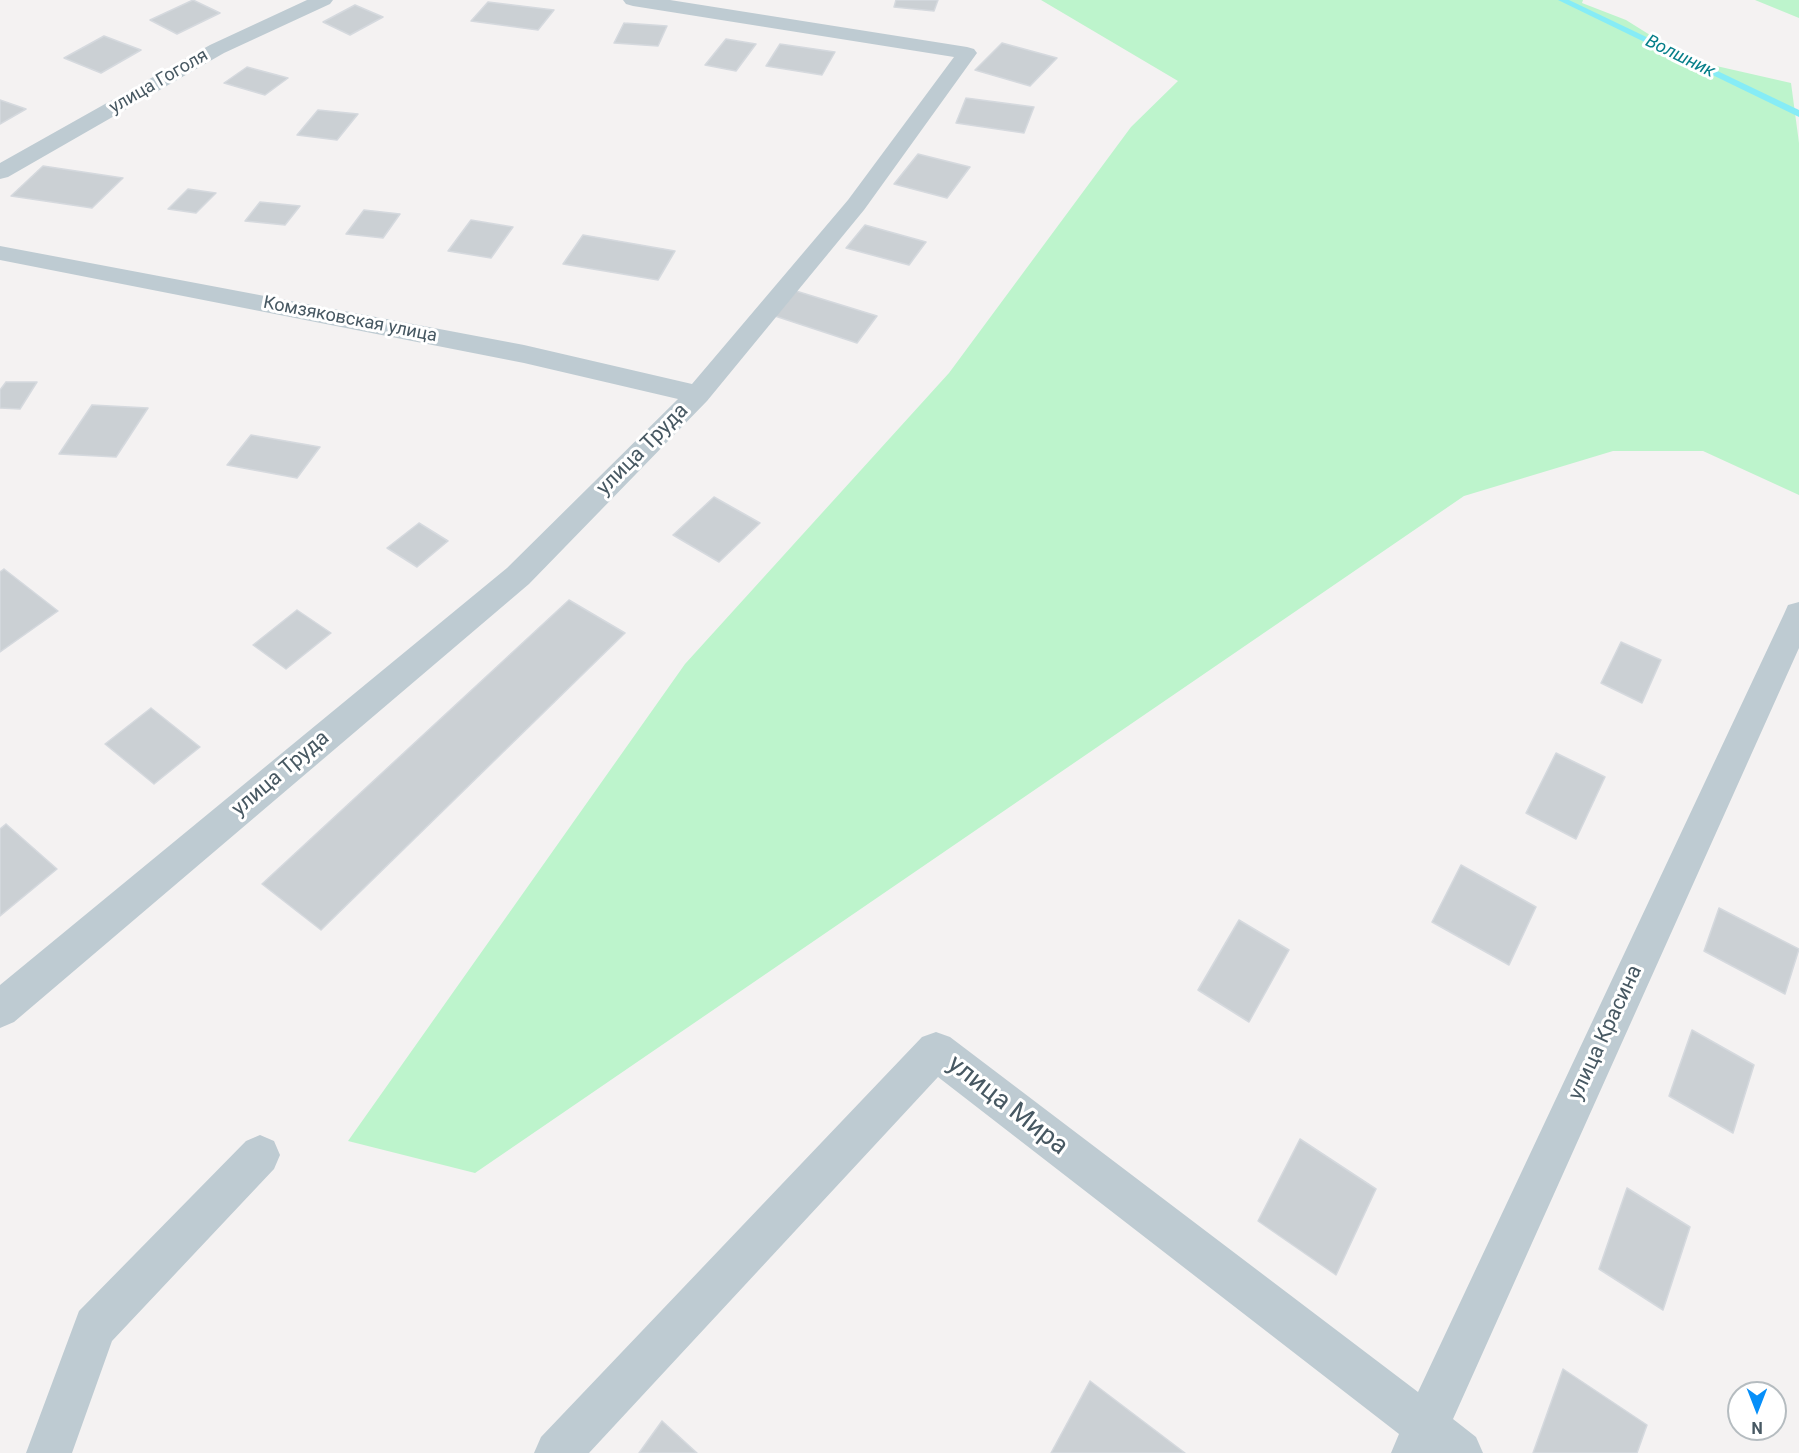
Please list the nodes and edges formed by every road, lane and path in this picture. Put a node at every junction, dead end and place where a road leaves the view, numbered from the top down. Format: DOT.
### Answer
graph roads {
  1 [pos="323,0"];
  2 [pos="633,0"];
  3 [pos="0,172"];
  4 [pos="0,253"];
  5 [pos="698,395"];
  6 [pos="1799,614"];
  7 [pos="0,1009"];
  8 [pos="260,1155"];
  9 [pos="1420,1440"];
  10 [pos="49,1453"];
  11 [pos="556,1453"];
  12 [pos="1460,1453"];
  1 -- 3 [label="street, улица Гоголя"];
  2 -- 5 [label="street, улица Труда"];
  4 -- 5 [label="street, Комзяковская улица"];
  5 -- 7 [label="street, улица Труда"];
  6 -- 9 [label="street, улица Красина"];
  8 -- 10 [label="street"];
  9 -- 11 [label="street, улица Мира"];
  9 -- 12 [label="street, улица Мира"];
}
